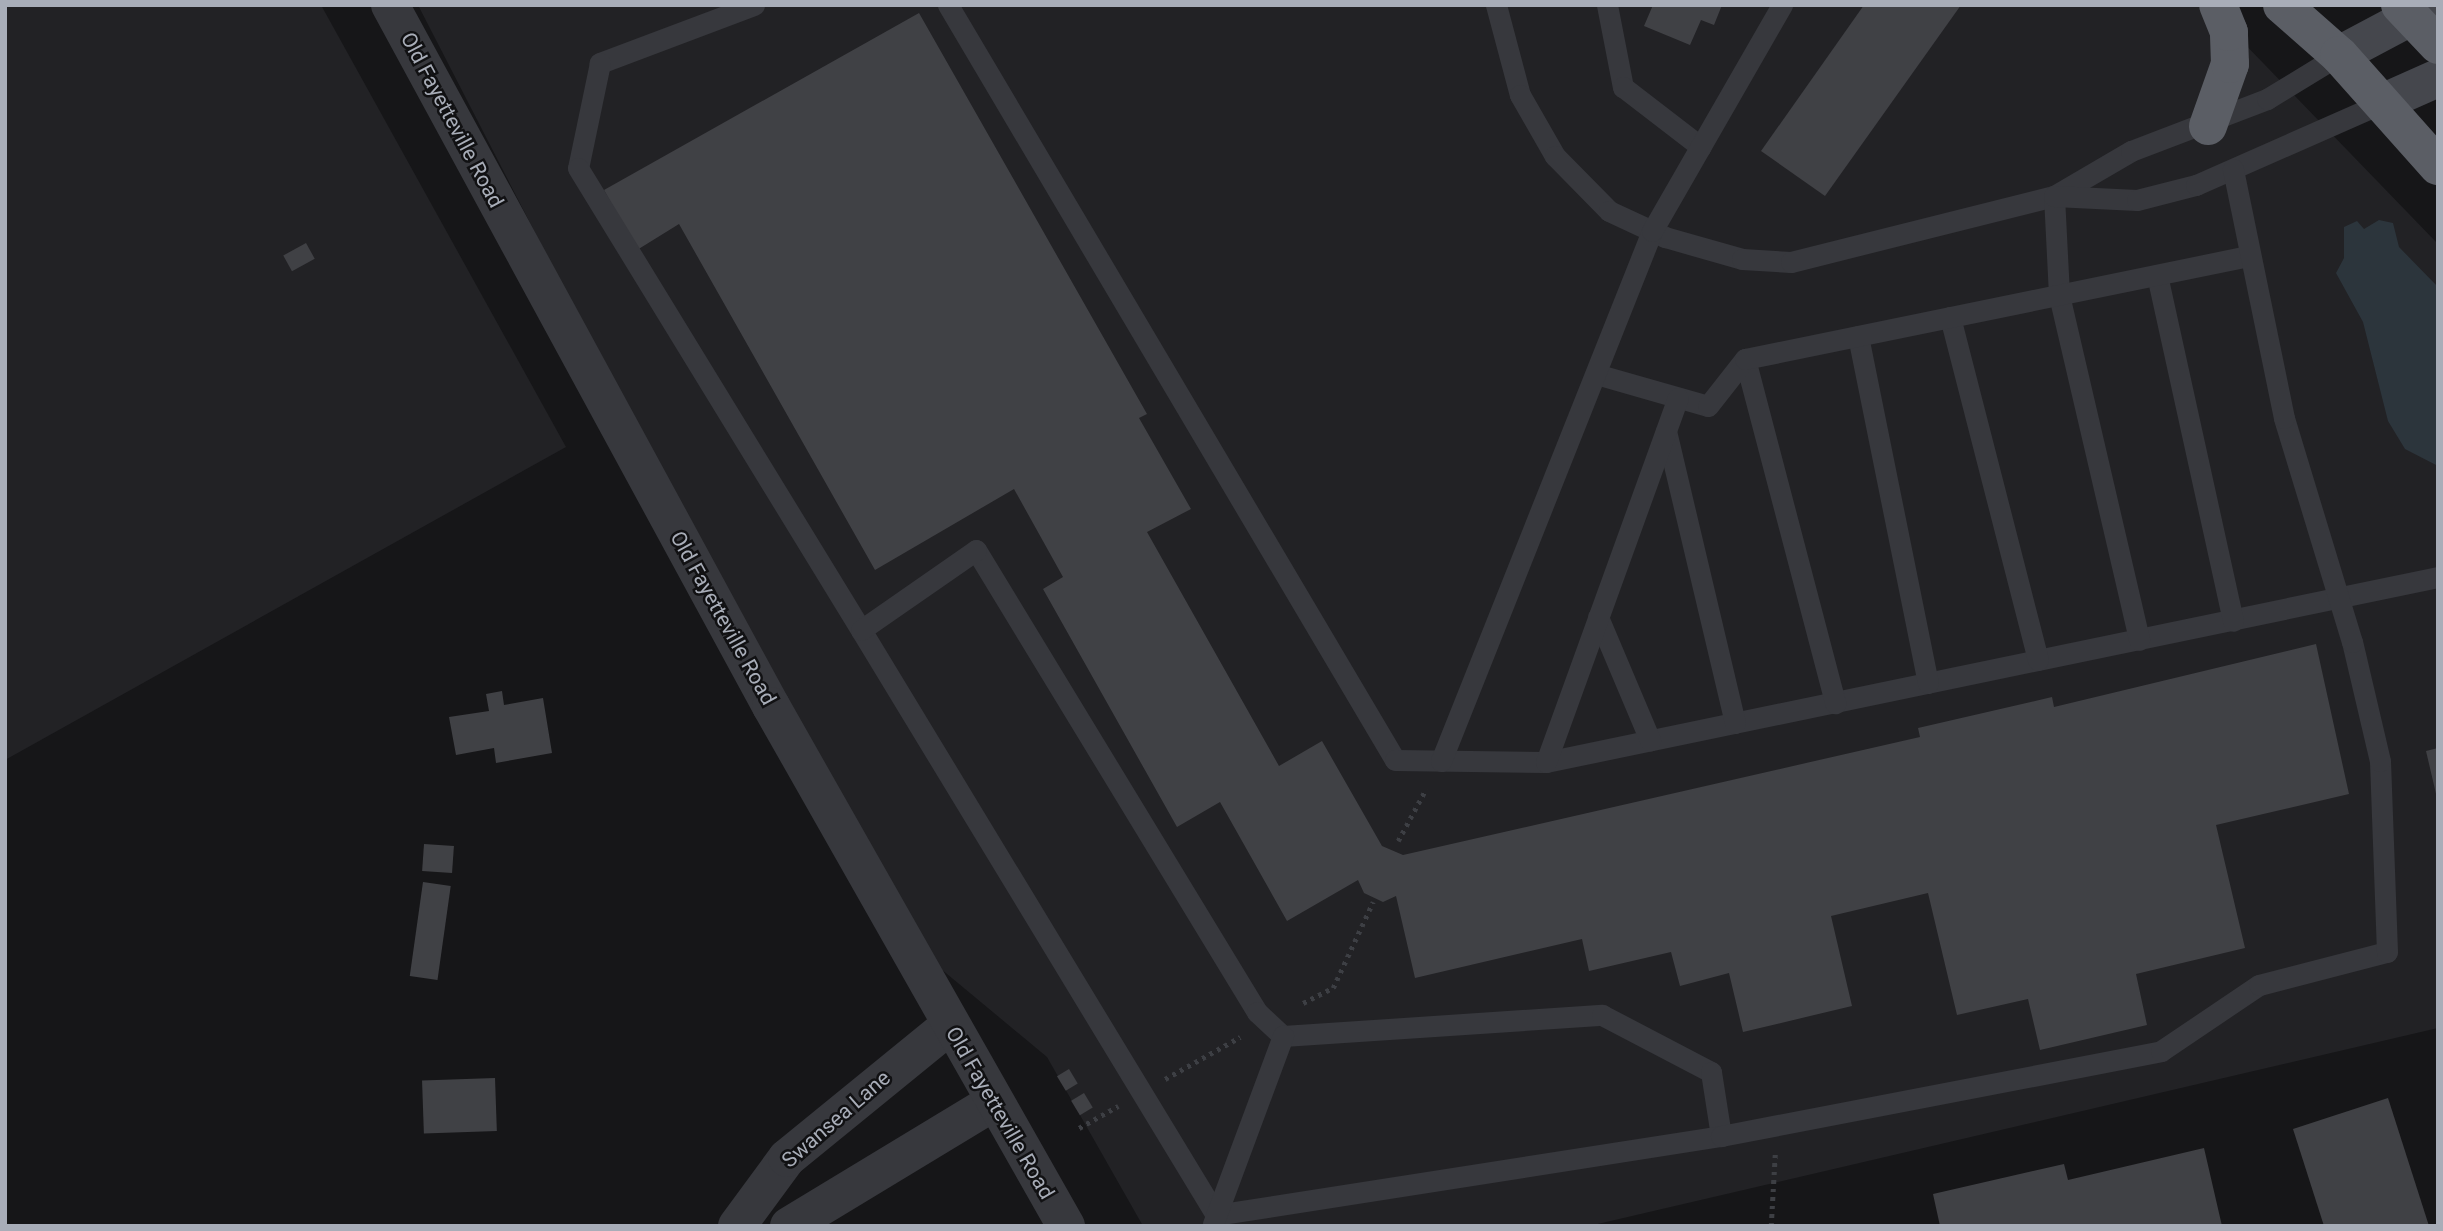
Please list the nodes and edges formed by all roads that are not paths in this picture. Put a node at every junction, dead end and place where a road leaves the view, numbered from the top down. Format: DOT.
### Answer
graph roads {
  1 [pos="390,5"];
  2 [pos="754,5"];
  3 [pos="948,5"];
  4 [pos="1496,5"];
  5 [pos="1607,5"];
  6 [pos="1782,5"];
  7 [pos="2218,5"];
  8 [pos="2282,5"];
  9 [pos="2414,9"];
  10 [pos="2438,45"];
  11 [pos="2339,55"];
  12 [pos="2438,78"];
  13 [pos="2384,102"];
  14 [pos="2208,126"];
  15 [pos="1701,147"];
  16 [pos="2438,166"];
  17 [pos="2233,169"];
  18 [pos="2054,197"];
  19 [pos="1652,231"];
  20 [pos="2248,256"];
  21 [pos="2157,275"];
  22 [pos="2059,295"];
  23 [pos="1950,317"];
  24 [pos="1858,337"];
  25 [pos="1745,359"];
  26 [pos="1596,374"];
  27 [pos="1678,398"];
  28 [pos="1666,431"];
  29 [pos="2438,577"];
  30 [pos="2335,598"];
  31 [pos="1598,617"];
  32 [pos="2233,621"];
  33 [pos="861,630"];
  34 [pos="2139,640"];
  35 [pos="2038,660"];
  36 [pos="1928,683"];
  37 [pos="1835,703"];
  38 [pos="1735,723"];
  39 [pos="1650,740"];
  40 [pos="1441,761"];
  41 [pos="1546,762"];
  42 [pos="949,1026"];
  43 [pos="1283,1037"];
  44 [pos="992,1103"];
  45 [pos="1721,1136"];
  46 [pos="1214,1221"];
  47 [pos="737,1226"];
  48 [pos="789,1226"];
  49 [pos="1066,1226"];
  1 -- 42 [label="street, Old Fayetteville Road"];
  2 -- 33 [label="lane"];
  3 -- 40 [label="lane"];
  4 -- 19 [label="lane"];
  5 -- 15 [label="lane"];
  6 -- 15 [label="lane"];
  7 -- 14 [label="highway"];
  8 -- 11 [label="highway"];
  9 -- 10 [label="highway"];
  9 -- 11 [label="main road"];
  11 -- 13 [label="highway"];
  11 -- 14 [label="lane"];
  12 -- 13 [label="main road"];
  13 -- 16 [label="highway"];
  13 -- 17 [label="lane"];
  14 -- 18 [label="lane"];
  15 -- 19 [label="lane"];
  17 -- 18 [label="lane"];
  17 -- 20 [label="lane"];
  18 -- 19 [label="lane"];
  18 -- 22 [label="lane"];
  19 -- 26 [label="lane"];
  20 -- 21 [label="lane"];
  20 -- 30 [label="lane"];
  21 -- 22 [label="lane"];
  21 -- 32 [label="lane"];
  22 -- 23 [label="lane"];
  22 -- 34 [label="lane"];
  23 -- 24 [label="lane"];
  23 -- 35 [label="lane"];
  24 -- 25 [label="lane"];
  24 -- 36 [label="lane"];
  25 -- 27 [label="lane"];
  25 -- 37 [label="lane"];
  26 -- 27 [label="lane"];
  26 -- 40 [label="lane"];
  27 -- 28 [label="lane"];
  28 -- 31 [label="lane"];
  28 -- 38 [label="lane"];
  29 -- 30 [label="lane"];
  30 -- 32 [label="lane"];
  30 -- 45 [label="lane"];
  31 -- 39 [label="lane"];
  31 -- 41 [label="lane"];
  32 -- 34 [label="lane"];
  33 -- 43 [label="lane"];
  33 -- 46 [label="lane"];
  34 -- 35 [label="lane"];
  35 -- 36 [label="lane"];
  36 -- 37 [label="lane"];
  37 -- 38 [label="lane"];
  38 -- 39 [label="lane"];
  39 -- 41 [label="lane"];
  40 -- 41 [label="lane"];
  42 -- 44 [label="street, Old Fayetteville Road"];
  42 -- 47 [label="street, Swansea Lane"];
  43 -- 45 [label="lane"];
  43 -- 46 [label="lane"];
  44 -- 48 [label="street"];
  44 -- 49 [label="street, Old Fayetteville Road"];
  45 -- 46 [label="lane"];
}
